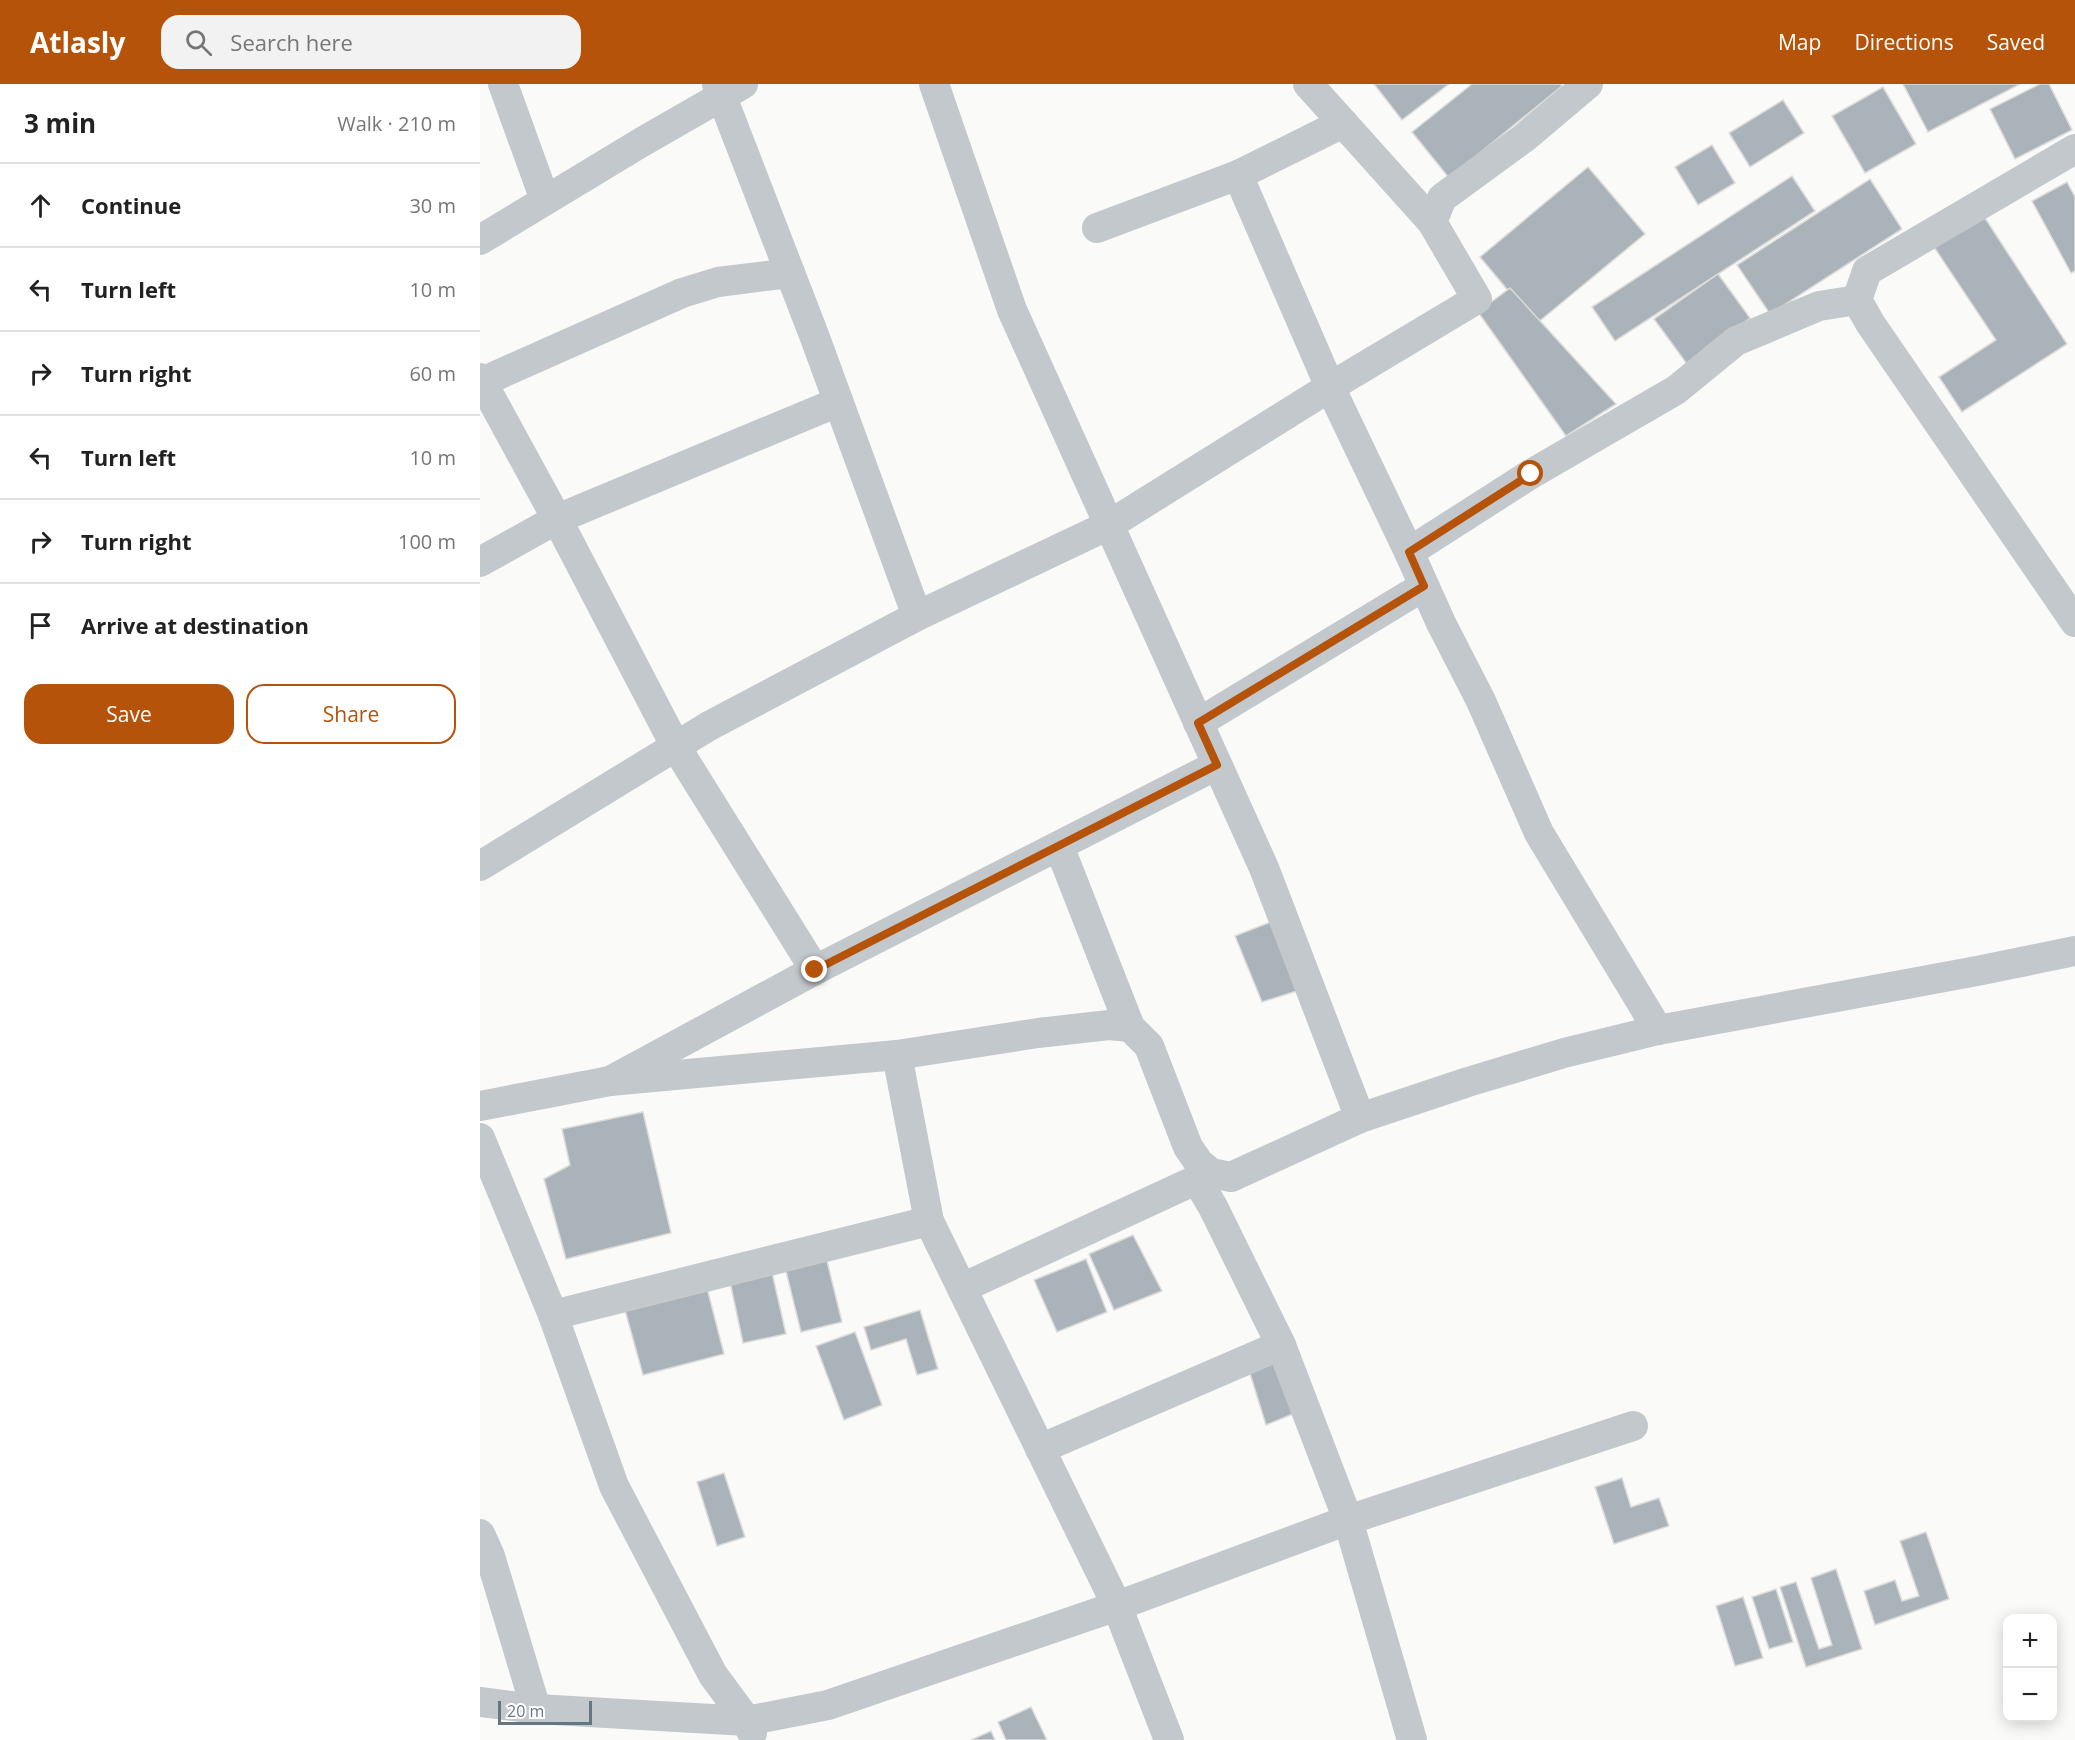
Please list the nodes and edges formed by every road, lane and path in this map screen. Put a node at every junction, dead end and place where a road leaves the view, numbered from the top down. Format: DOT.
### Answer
graph roads {
  1 [pos="503,84"];
  2 [pos="934,84"];
  3 [pos="1308,84"];
  4 [pos="1588,84"];
  5 [pos="728,88"];
  6 [pos="1343,123"];
  7 [pos="2075,149"];
  8 [pos="1238,175"];
  9 [pos="545,200"];
  10 [pos="1432,222"];
  11 [pos="1097,228"];
  12 [pos="480,240"];
  13 [pos="790,273"];
  14 [pos="1857,300"];
  15 [pos="481,380"];
  16 [pos="1330,387"];
  17 [pos="838,402"];
  18 [pos="557,519"];
  19 [pos="1109,525"];
  20 [pos="1409,552"];
  21 [pos="480,561"];
  22 [pos="1424,586"];
  23 [pos="916,616"];
  24 [pos="2075,622"];
  25 [pos="1198,723"];
  26 [pos="676,747"];
  27 [pos="1217,765"];
  28 [pos="1059,846"];
  29 [pos="480,866"];
  30 [pos="2075,951"];
  31 [pos="815,970"];
  32 [pos="1130,1027"];
  33 [pos="1658,1030"];
  34 [pos="897,1054"];
  35 [pos="610,1081"];
  36 [pos="480,1106"];
  37 [pos="1360,1118"];
  38 [pos="480,1138"];
  39 [pos="1204,1177"];
  40 [pos="929,1221"];
  41 [pos="962,1288"];
  42 [pos="553,1315"];
  43 [pos="1281,1346"];
  44 [pos="1633,1426"];
  45 [pos="1040,1449"];
  46 [pos="1348,1520"];
  47 [pos="480,1534"];
  48 [pos="1117,1606"];
  49 [pos="480,1702"];
  50 [pos="536,1709"];
  51 [pos="751,1730"];
  52 [pos="1169,1740"];
  53 [pos="1412,1740"];
  1 -- 9 [label="street"];
  2 -- 19 [label="street"];
  3 -- 6 [label="street"];
  4 -- 10 [label="street"];
  5 -- 9 [label="street"];
  5 -- 13 [label="street"];
  6 -- 8 [label="street"];
  6 -- 10 [label="street"];
  7 -- 14 [label="street"];
  8 -- 11 [label="street"];
  8 -- 16 [label="street"];
  9 -- 12 [label="street"];
  10 -- 16 [label="street"];
  13 -- 15 [label="street"];
  13 -- 17 [label="street"];
  14 -- 20 [label="street"];
  14 -- 24 [label="street"];
  15 -- 18 [label="street"];
  16 -- 19 [label="street"];
  16 -- 20 [label="street"];
  17 -- 18 [label="street"];
  17 -- 23 [label="street"];
  18 -- 21 [label="street"];
  18 -- 26 [label="street"];
  19 -- 23 [label="street"];
  19 -- 25 [label="street"];
  20 -- 22 [label="street"];
  22 -- 25 [label="street"];
  22 -- 33 [label="street"];
  23 -- 26 [label="street"];
  25 -- 27 [label="street"];
  26 -- 29 [label="street"];
  26 -- 31 [label="street"];
  27 -- 28 [label="street"];
  27 -- 37 [label="street"];
  28 -- 31 [label="street"];
  28 -- 32 [label="street"];
  30 -- 33 [label="street"];
  31 -- 35 [label="street"];
  32 -- 34 [label="street"];
  32 -- 39 [label="street"];
  33 -- 37 [label="street"];
  34 -- 35 [label="street"];
  34 -- 40 [label="street"];
  35 -- 36 [label="street"];
  37 -- 39 [label="street"];
  38 -- 42 [label="street"];
  39 -- 41 [label="street"];
  39 -- 43 [label="street"];
  40 -- 41 [label="street"];
  40 -- 42 [label="street"];
  41 -- 45 [label="street"];
  42 -- 51 [label="street"];
  43 -- 45 [label="street"];
  43 -- 46 [label="street"];
  44 -- 46 [label="street"];
  45 -- 48 [label="street"];
  46 -- 48 [label="street"];
  46 -- 53 [label="street"];
  47 -- 50 [label="street"];
  48 -- 51 [label="street"];
  48 -- 52 [label="street"];
  49 -- 50 [label="street"];
  50 -- 51 [label="street"];
}
